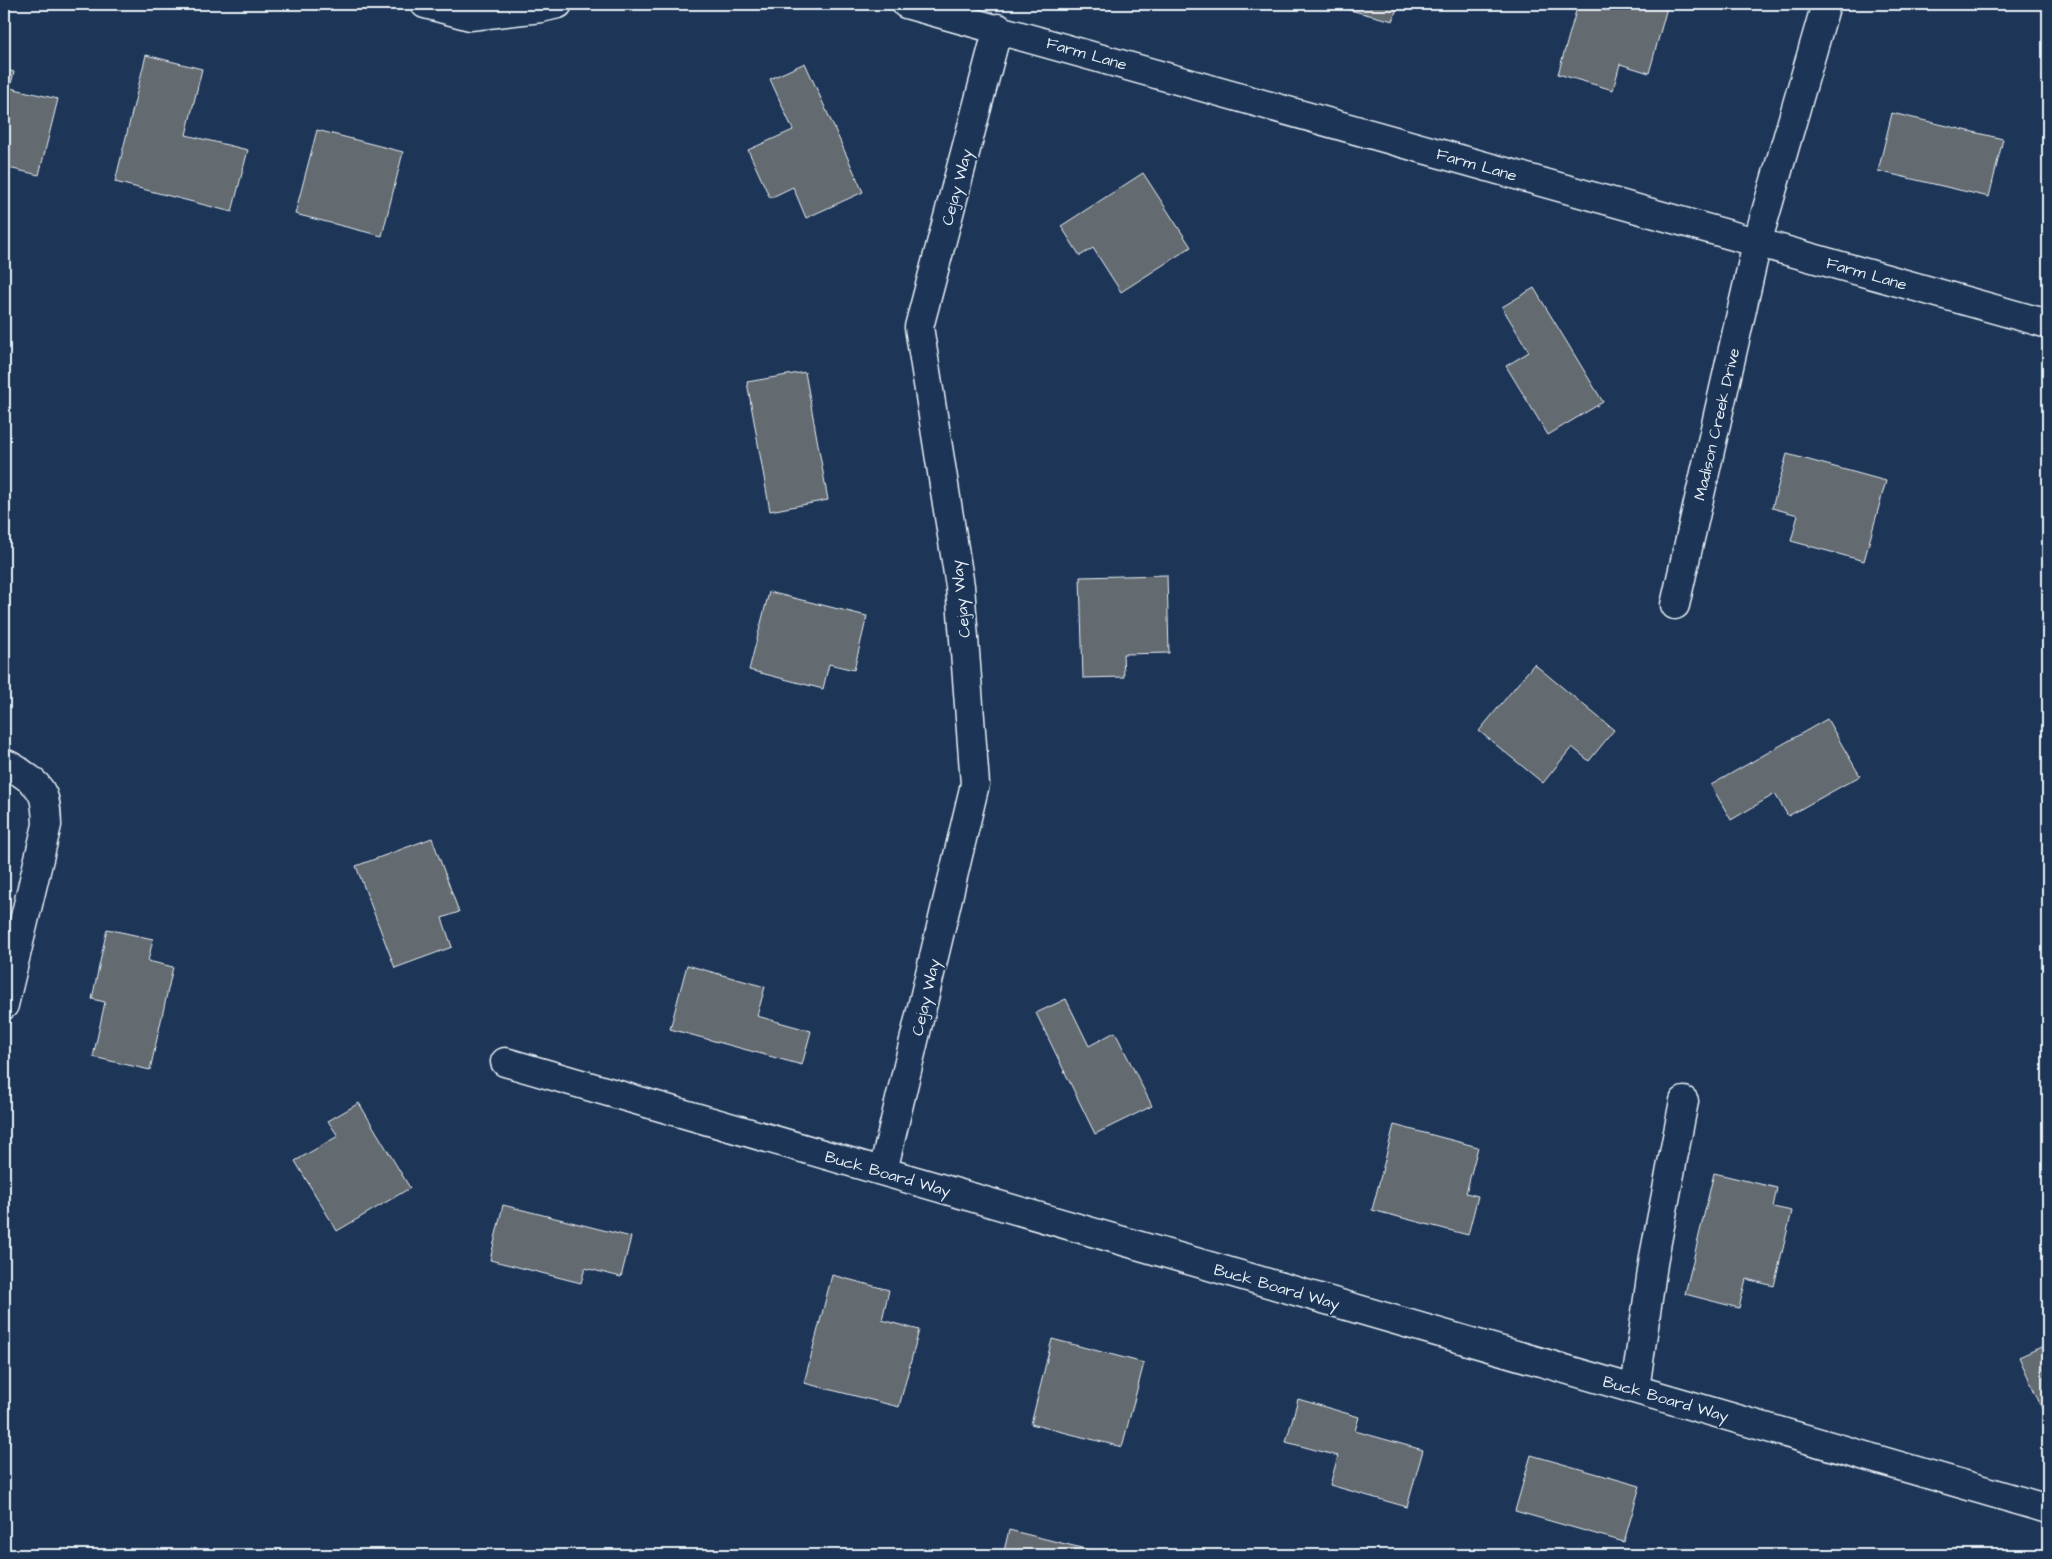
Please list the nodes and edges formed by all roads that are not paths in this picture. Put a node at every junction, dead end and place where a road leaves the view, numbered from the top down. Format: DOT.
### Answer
graph roads {
  1 [pos="425,4"];
  2 [pos="558,4"];
  3 [pos="906,4"];
  4 [pos="1826,4"];
  5 [pos="998,28"];
  6 [pos="1757,243"];
  7 [pos="2048,324"];
  8 [pos="1675,605"];
  9 [pos="4,763"];
  10 [pos="4,1005"];
  11 [pos="505,1062"];
  12 [pos="1684,1101"];
  13 [pos="883,1171"];
  14 [pos="1635,1390"];
  15 [pos="2048,1509"];
  1 -- 2 [label="street"];
  3 -- 5 [label="street, Farm Lane"];
  4 -- 6 [label="street, Madison Creek Drive"];
  5 -- 6 [label="street, Farm Lane"];
  5 -- 13 [label="street, Cejay Way"];
  6 -- 7 [label="street, Farm Lane"];
  6 -- 8 [label="street, Madison Creek Drive"];
  9 -- 10 [label="street"];
  11 -- 13 [label="street, Buck Board Way"];
  12 -- 14 [label="street"];
  13 -- 14 [label="street, Buck Board Way"];
  14 -- 15 [label="street, Buck Board Way"];
}
